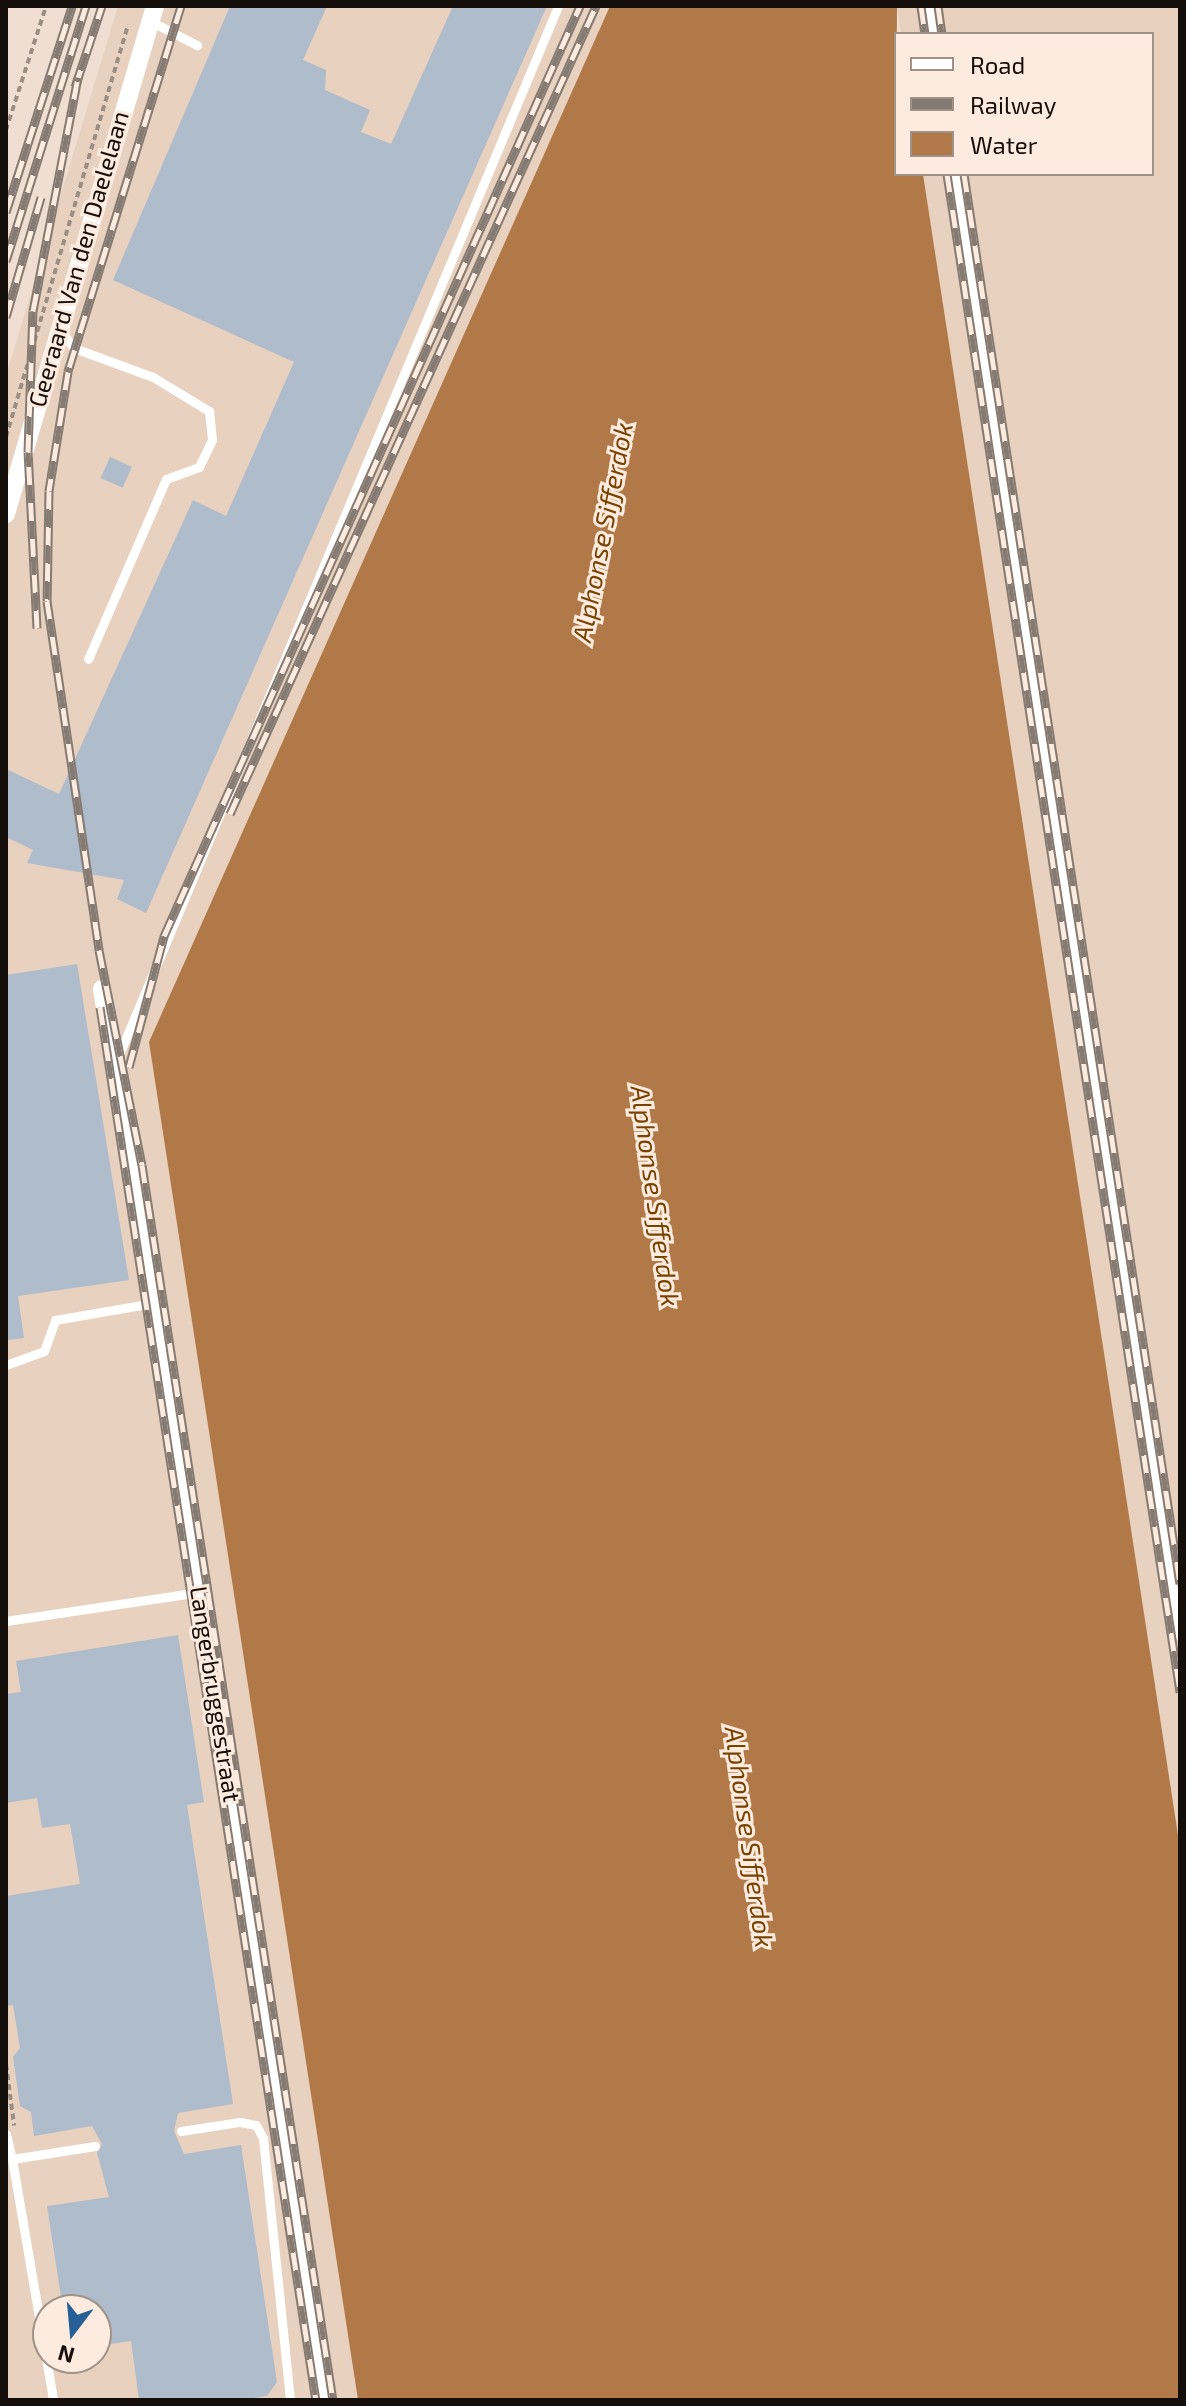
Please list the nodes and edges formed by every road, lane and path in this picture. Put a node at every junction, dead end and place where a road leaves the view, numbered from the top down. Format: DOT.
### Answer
graph roads {
  1 [pos="46,6"];
  2 [pos="558,6"];
  3 [pos="929,6"];
  4 [pos="152,13"];
  5 [pos="129,21"];
  6 [pos="934,32"];
  7 [pos="197,45"];
  8 [pos="6,130"];
  9 [pos="955,176"];
  10 [pos="58,328"];
  11 [pos="6,437"];
  12 [pos="6,514"];
  13 [pos="88,659"];
  14 [pos="102,989"];
  15 [pos="116,1064"];
  16 [pos="156,1302"];
  17 [pos="6,1365"];
  18 [pos="200,1592"];
  19 [pos="6,1621"];
  20 [pos="1180,1636"];
  21 [pos="181,2131"];
  22 [pos="6,2134"];
  23 [pos="95,2146"];
  24 [pos="12,2159"];
  25 [pos="11,2185"];
  26 [pos="53,2400"];
  27 [pos="290,2400"];
  28 [pos="325,2400"];
  1 -- 8 [label="path"];
  2 -- 15 [label="lane"];
  3 -- 6 [label="lane"];
  4 -- 7 [label="lane"];
  4 -- 10 [label="street, Geeraard Van den Daelelaan"];
  5 -- 11 [label="path"];
  9 -- 20 [label="lane"];
  10 -- 12 [label="street, Geeraard Van den Daelelaan"];
  10 -- 13 [label="lane"];
  14 -- 15 [label="street, Langerbruggestraat"];
  15 -- 16 [label="street, Langerbruggestraat"];
  16 -- 17 [label="lane"];
  16 -- 18 [label="street, Langerbruggestraat"];
  18 -- 19 [label="lane"];
  18 -- 28 [label="street, Langerbruggestraat"];
  21 -- 27 [label="lane"];
  22 -- 24 [label="lane"];
  23 -- 24 [label="lane"];
  24 -- 25 [label="lane"];
  25 -- 26 [label="lane"];
}
